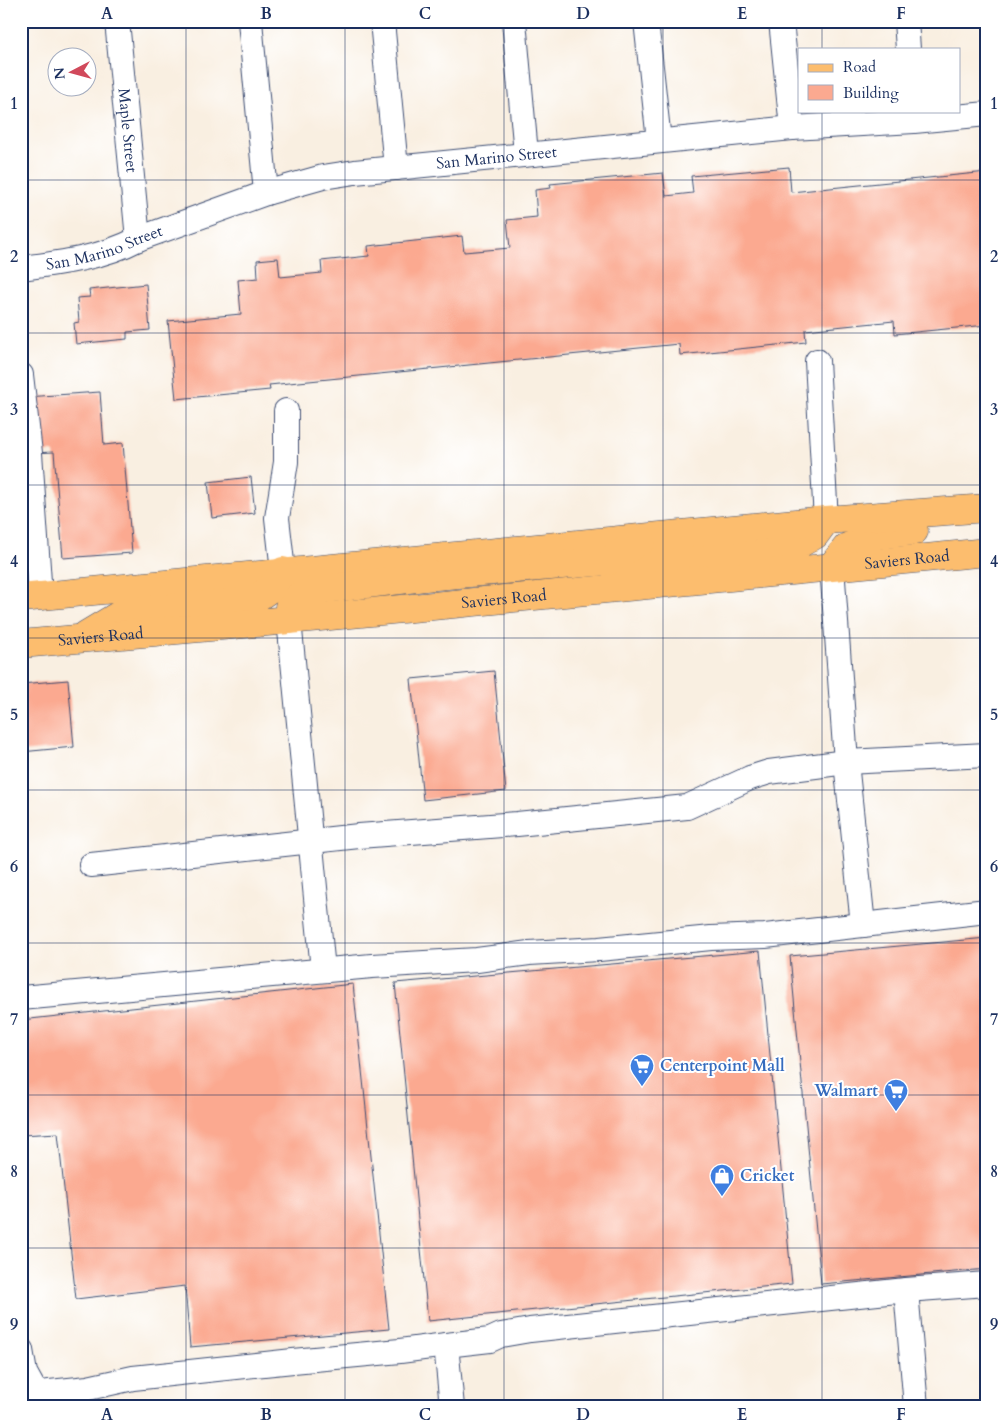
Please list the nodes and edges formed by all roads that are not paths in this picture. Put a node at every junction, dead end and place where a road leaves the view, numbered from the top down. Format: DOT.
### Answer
graph roads {
  1 [pos="117,21"];
  2 [pos="250,21"];
  3 [pos="382,21"];
  4 [pos="514,21"];
  5 [pos="646,21"];
  6 [pos="781,21"];
  7 [pos="906,21"];
  8 [pos="908,48"];
  9 [pos="987,114"];
  10 [pos="913,116"];
  11 [pos="792,128"];
  12 [pos="659,141"];
  13 [pos="526,154"];
  14 [pos="396,168"];
  15 [pos="266,193"];
  16 [pos="138,239"];
  17 [pos="21,268"];
  18 [pos="817,360"];
  19 [pos="21,375"];
  20 [pos="286,411"];
  21 [pos="987,508"];
  22 [pos="987,513"];
  23 [pos="826,520"];
  24 [pos="648,537"];
  25 [pos="987,552"];
  26 [pos="832,566"];
  27 [pos="283,572"];
  28 [pos="597,589"];
  29 [pos="31,597"];
  30 [pos="289,620"];
  31 [pos="80,639"];
  32 [pos="21,644"];
  33 [pos="987,755"];
  34 [pos="846,762"];
  35 [pos="310,841"];
  36 [pos="91,865"];
  37 [pos="987,911"];
  38 [pos="863,925"];
  39 [pos="323,970"];
  40 [pos="21,998"];
  41 [pos="987,1284"];
  42 [pos="906,1290"];
  43 [pos="446,1345"];
  44 [pos="21,1350"];
  45 [pos="28,1394"];
  46 [pos="452,1407"];
  47 [pos="916,1407"];
  1 -- 16 [label="street, Maple Street"];
  2 -- 15 [label="street"];
  3 -- 14 [label="street"];
  4 -- 13 [label="street"];
  5 -- 12 [label="street"];
  6 -- 11 [label="street"];
  7 -- 8 [label="street"];
  9 -- 10 [label="street, San Marino Street"];
  10 -- 11 [label="street, San Marino Street"];
  11 -- 12 [label="street, San Marino Street"];
  12 -- 13 [label="street, San Marino Street"];
  13 -- 14 [label="street, San Marino Street"];
  14 -- 15 [label="street, San Marino Street"];
  15 -- 16 [label="street, San Marino Street"];
  16 -- 17 [label="street, San Marino Street"];
  18 -- 23 [label="street"];
  19 -- 29 [label="street"];
  20 -- 27 [label="street"];
  21 -- 23 [label="main road"];
  22 -- 26 [label="main road"];
  23 -- 24 [label="main road"];
  23 -- 28 [label="main road"];
  24 -- 27 [label="main road"];
  24 -- 30 [label="main road"];
  25 -- 26 [label="main road, Saviers Road"];
  26 -- 28 [label="main road, Saviers Road"];
  26 -- 34 [label="street"];
  27 -- 29 [label="main road"];
  27 -- 31 [label="main road"];
  28 -- 30 [label="main road, Saviers Road"];
  30 -- 31 [label="main road, Saviers Road"];
  30 -- 35 [label="street"];
  31 -- 32 [label="main road, Saviers Road"];
  33 -- 34 [label="street"];
  34 -- 35 [label="street"];
  34 -- 38 [label="street"];
  35 -- 36 [label="street"];
  35 -- 39 [label="street"];
  37 -- 38 [label="street"];
  38 -- 39 [label="street"];
  39 -- 40 [label="street"];
  41 -- 42 [label="street"];
  42 -- 43 [label="street"];
  42 -- 47 [label="street"];
  43 -- 45 [label="street"];
  43 -- 46 [label="street"];
  44 -- 45 [label="street"];
}
